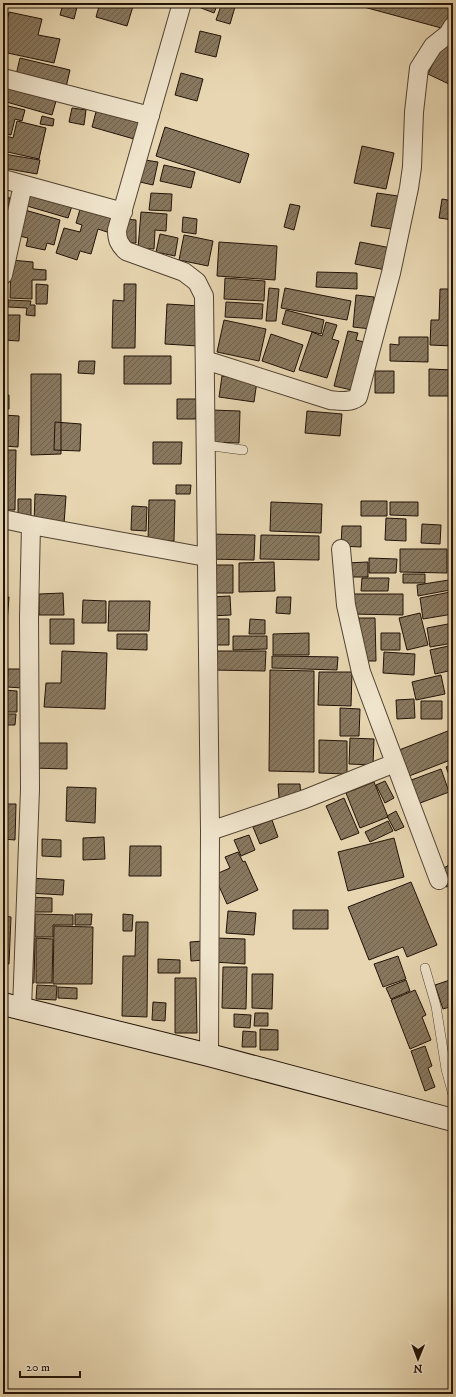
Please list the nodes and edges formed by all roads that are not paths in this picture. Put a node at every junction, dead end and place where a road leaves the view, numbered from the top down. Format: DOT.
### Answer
graph roads {
  1 [pos="182,3"];
  2 [pos="452,32"];
  3 [pos="3,78"];
  4 [pos="150,116"];
  5 [pos="3,179"];
  6 [pos="23,185"];
  7 [pos="123,212"];
  8 [pos="3,276"];
  9 [pos="205,360"];
  10 [pos="205,445"];
  11 [pos="243,450"];
  12 [pos="3,518"];
  13 [pos="31,525"];
  14 [pos="341,549"];
  15 [pos="206,558"];
  16 [pos="395,763"];
  17 [pos="210,831"];
  18 [pos="439,880"];
  19 [pos="425,968"];
  20 [pos="13,1007"];
  21 [pos="209,1055"];
  22 [pos="453,1095"];
  23 [pos="453,1120"];
  1 -- 4 [label="street"];
  2 -- 9 [label="street"];
  3 -- 4 [label="street"];
  4 -- 7 [label="street"];
  5 -- 6 [label="street"];
  6 -- 7 [label="street"];
  6 -- 8 [label="street"];
  7 -- 9 [label="street"];
  9 -- 10 [label="street"];
  10 -- 11 [label="lane"];
  10 -- 15 [label="street"];
  12 -- 13 [label="street"];
  13 -- 15 [label="street"];
  13 -- 20 [label="street"];
  14 -- 16 [label="street"];
  15 -- 17 [label="street"];
  16 -- 17 [label="street"];
  16 -- 18 [label="street"];
  17 -- 21 [label="street"];
  19 -- 22 [label="lane"];
  20 -- 21 [label="street"];
  21 -- 23 [label="street"];
}
